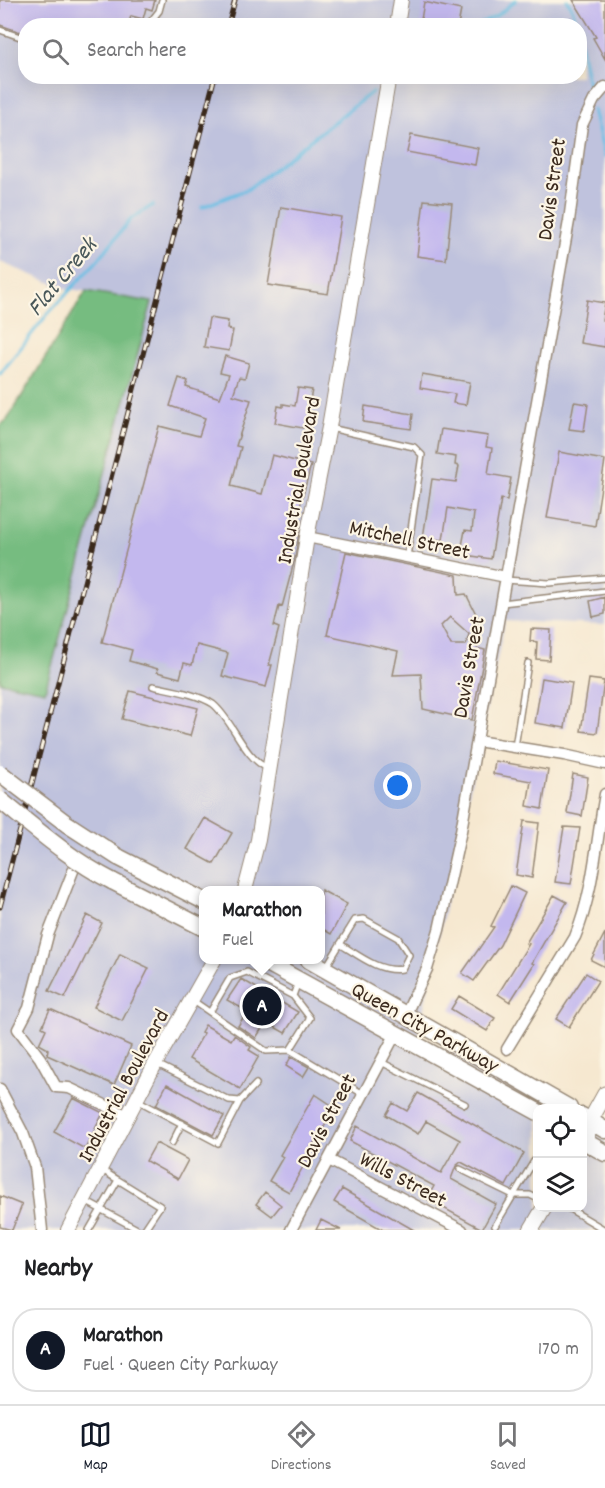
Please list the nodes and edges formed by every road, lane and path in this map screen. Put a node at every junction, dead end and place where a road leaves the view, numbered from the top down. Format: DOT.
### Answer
graph roads {
  1 [pos="162,0"];
  2 [pos="401,0"];
  3 [pos="153,18"];
  4 [pos="398,18"];
  5 [pos="0,30"];
  6 [pos="18,36"];
  7 [pos="388,84"];
  8 [pos="605,87"];
  9 [pos="328,427"];
  10 [pos="307,537"];
  11 [pos="407,557"];
  12 [pos="605,578"];
  13 [pos="506,579"];
  14 [pos="605,591"];
  15 [pos="501,603"];
  16 [pos="528,663"];
  17 [pos="153,686"];
  18 [pos="477,741"];
  19 [pos="515,747"];
  20 [pos="605,764"];
  21 [pos="270,768"];
  22 [pos="0,773"];
  23 [pos="605,794"];
  24 [pos="0,800"];
  25 [pos="74,871"];
  26 [pos="246,886"];
  27 [pos="199,898"];
  28 [pos="199,925"];
  29 [pos="340,944"];
  30 [pos="212,964"];
  31 [pos="263,964"];
  32 [pos="268,964"];
  33 [pos="316,964"];
  34 [pos="325,969"];
  35 [pos="260,979"];
  36 [pos="296,988"];
  37 [pos="191,999"];
  38 [pos="210,1012"];
  39 [pos="405,1016"];
  40 [pos="395,1035"];
  41 [pos="507,1049"];
  42 [pos="290,1050"];
  43 [pos="381,1062"];
  44 [pos="155,1064"];
  45 [pos="256,1084"];
  46 [pos="0,1089"];
  47 [pos="605,1094"];
  48 [pos="364,1095"];
  49 [pos="137,1099"];
  50 [pos="240,1101"];
  51 [pos="465,1104"];
  52 [pos="562,1104"];
  53 [pos="533,1110"];
  54 [pos="128,1116"];
  55 [pos="182,1123"];
  56 [pos="597,1125"];
  57 [pos="587,1138"];
  58 [pos="172,1143"];
  59 [pos="587,1145"];
  60 [pos="605,1153"];
  61 [pos="329,1160"];
  62 [pos="533,1163"];
  63 [pos="100,1169"];
  64 [pos="460,1169"];
  65 [pos="118,1180"];
  66 [pos="513,1195"];
  67 [pos="533,1197"];
  68 [pos="84,1200"];
  69 [pos="100,1210"];
  70 [pos="541,1212"];
  71 [pos="575,1212"];
  72 [pos="495,1226"];
  73 [pos="42,1230"];
  74 [pos="68,1230"];
  75 [pos="89,1230"];
  76 [pos="139,1230"];
  77 [pos="144,1230"];
  78 [pos="291,1230"];
  79 [pos="462,1230"];
  80 [pos="531,1230"];
  81 [pos="605,1230"];
  1 -- 3 [label="lane"];
  2 -- 4 [label="street"];
  5 -- 6 [label="lane"];
  7 -- 9 [label="street, Industrial Boulevard"];
  8 -- 13 [label="street, Davis Street"];
  9 -- 10 [label="street, Industrial Boulevard"];
  9 -- 11 [label="lane"];
  10 -- 11 [label="street, Mitchell Street"];
  10 -- 21 [label="street, Industrial Boulevard"];
  11 -- 13 [label="street, Mitchell Street"];
  12 -- 13 [label="lane"];
  13 -- 15 [label="street, Davis Street"];
  14 -- 15 [label="lane"];
  15 -- 18 [label="street, Davis Street"];
  16 -- 19 [label="lane"];
  17 -- 21 [label="lane"];
  18 -- 19 [label="street"];
  18 -- 39 [label="street, Davis Street"];
  19 -- 20 [label="street"];
  21 -- 26 [label="street, Industrial Boulevard"];
  22 -- 27 [label="main road, bridge"];
  23 -- 41 [label="street"];
  24 -- 28 [label="main road, bridge"];
  25 -- 54 [label="street"];
  29 -- 29 [label="lane"];
  29 -- 34 [label="lane"];
  30 -- 37 [label="street, Industrial Boulevard"];
  31 -- 35 [label="lane"];
  32 -- 36 [label="main road, Queen City Parkway"];
  33 -- 34 [label="main road, Queen City Parkway"];
  34 -- 39 [label="main road, Queen City Parkway"];
  35 -- 36 [label="lane"];
  35 -- 38 [label="lane"];
  36 -- 40 [label="main road, Queen City Parkway"];
  36 -- 42 [label="lane"];
  37 -- 38 [label="lane"];
  37 -- 44 [label="street, Industrial Boulevard"];
  38 -- 42 [label="lane"];
  39 -- 40 [label="main road, Davis Street"];
  39 -- 52 [label="main road, Queen City Parkway"];
  40 -- 43 [label="street, Davis Street"];
  40 -- 53 [label="main road, Queen City Parkway"];
  42 -- 48 [label="lane"];
  43 -- 48 [label="street, Davis Street"];
  43 -- 51 [label="lane"];
  44 -- 49 [label="street, Industrial Boulevard"];
  44 -- 50 [label="lane"];
  45 -- 50 [label="lane"];
  46 -- 73 [label="street"];
  47 -- 56 [label="main road"];
  48 -- 61 [label="street, Davis Street"];
  49 -- 54 [label="street, Industrial Boulevard"];
  49 -- 55 [label="lane"];
  50 -- 55 [label="lane"];
  54 -- 63 [label="street, Industrial Boulevard"];
  55 -- 58 [label="lane"];
  56 -- 57 [label="main road"];
  59 -- 60 [label="main road"];
  61 -- 78 [label="street, Davis Street"];
  61 -- 79 [label="street, Wills Street"];
  62 -- 66 [label="lane"];
  63 -- 65 [label="lane"];
  63 -- 68 [label="street, Industrial Boulevard"];
  64 -- 66 [label="lane"];
  65 -- 69 [label="lane"];
  65 -- 77 [label="lane"];
  66 -- 67 [label="lane"];
  66 -- 72 [label="lane"];
  68 -- 69 [label="lane"];
  68 -- 74 [label="street, Industrial Boulevard"];
  69 -- 75 [label="lane"];
  69 -- 76 [label="lane"];
  70 -- 80 [label="main road"];
  71 -- 81 [label="lane"];
}
